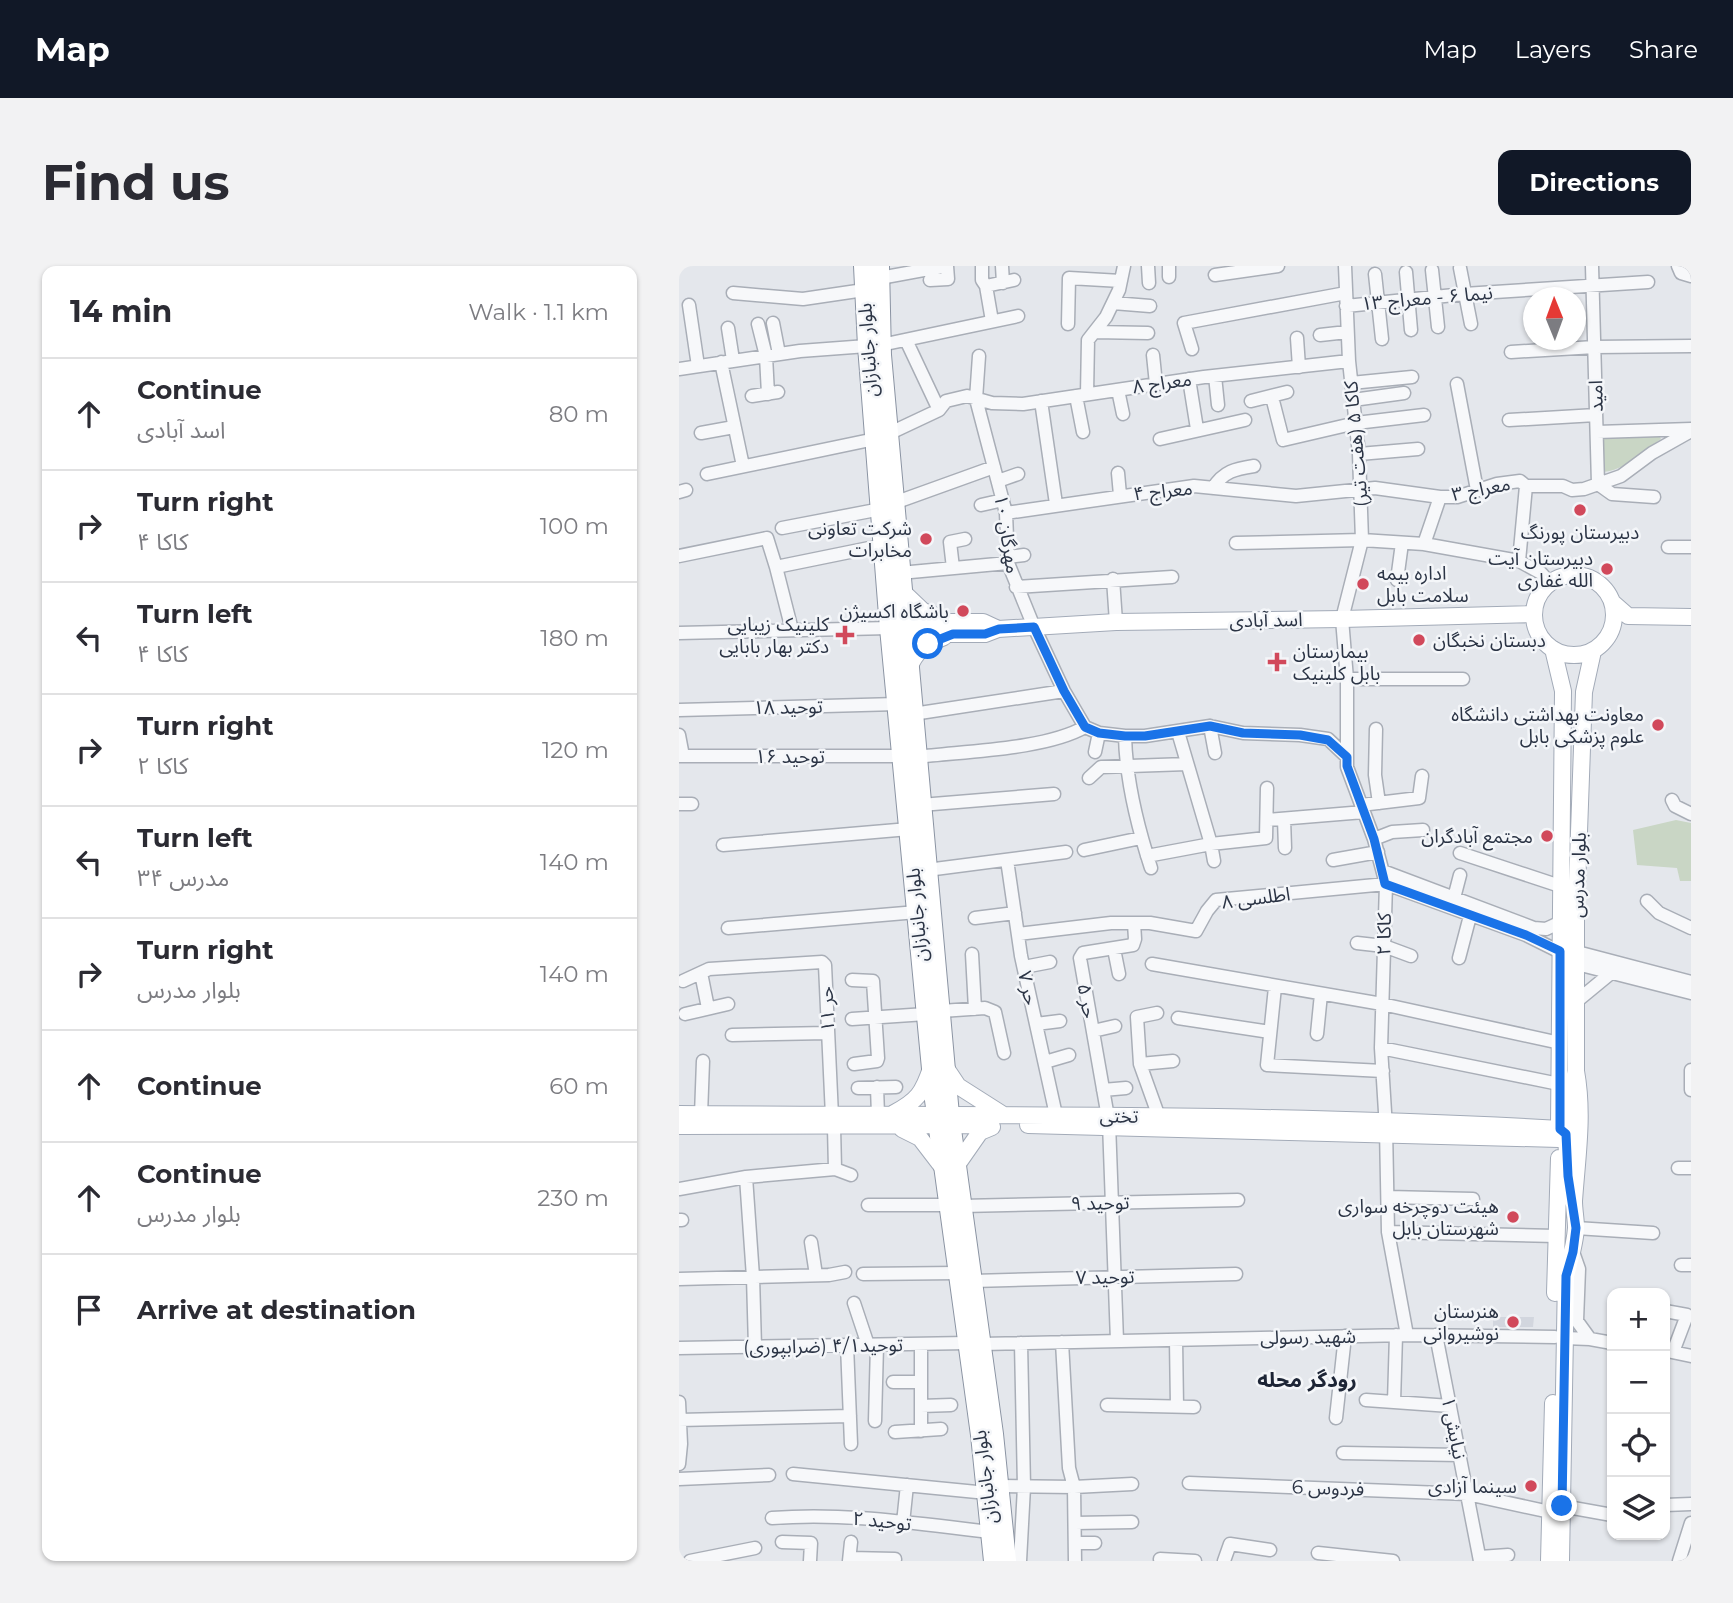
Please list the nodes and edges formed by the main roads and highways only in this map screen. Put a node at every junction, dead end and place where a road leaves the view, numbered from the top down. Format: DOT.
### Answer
graph roads {
  1 [pos="863,266"];
  2 [pos="880,272"];
  3 [pos="874,345"];
  4 [pos="888,506"];
  5 [pos="894,592"];
  6 [pos="1612,602"];
  7 [pos="1534,614"];
  8 [pos="1691,617"];
  9 [pos="1691,626"];
  10 [pos="900,628"];
  11 [pos="953,628"];
  12 [pos="1611,630"];
  13 [pos="1553,649"];
  14 [pos="1593,651"];
  15 [pos="909,669"];
  16 [pos="909,756"];
  17 [pos="933,1012"];
  18 [pos="939,1067"];
  19 [pos="1576,1071"];
  20 [pos="679,1114"];
  21 [pos="884,1119"];
  22 [pos="1001,1120"];
  23 [pos="833,1121"];
  24 [pos="944,1121"];
  25 [pos="1108,1123"];
  26 [pos="679,1126"];
  27 [pos="1386,1128"];
  28 [pos="1562,1134"];
  29 [pos="950,1167"];
  30 [pos="1574,1205"];
  31 [pos="1559,1338"];
  32 [pos="993,1489"];
  33 [pos="1556,1509"];
  34 [pos="993,1561"];
  35 [pos="1007,1561"];
  36 [pos="1549,1561"];
  37 [pos="1561,1561"];
  1 -- 3 [label="highway, بلوار جانبازان"];
  2 -- 3 [label="highway, بلوار جانبازان"];
  3 -- 4 [label="highway, بلوار جانبازان"];
  4 -- 5 [label="highway, بلوار جانبازان"];
  4 -- 5 [label="highway, بلوار جانبازان"];
  5 -- 10 [label="highway, بلوار جانبازان"];
  5 -- 11 [label="main road"];
  6 -- 7 [label="main road"];
  6 -- 8 [label="main road"];
  6 -- 12 [label="main road"];
  7 -- 11 [label="main road, اسد آبادی"];
  7 -- 13 [label="main road"];
  9 -- 12 [label="main road"];
  10 -- 11 [label="main road, اسد آبادی"];
  10 -- 15 [label="highway, بلوار جانبازان"];
  10 -- 16 [label="highway, بلوار جانبازان"];
  11 -- 15 [label="main road"];
  12 -- 14 [label="main road"];
  13 -- 14 [label="main road"];
  13 -- 28 [label="main road, بلوار مدرس"];
  14 -- 19 [label="main road, بلوار مدرس"];
  15 -- 16 [label="highway, بلوار جانبازان"];
  16 -- 17 [label="highway, بلوار جانبازان"];
  16 -- 17 [label="highway, بلوار جانبازان"];
  17 -- 18 [label="highway, بلوار جانبازان"];
  18 -- 21 [label="main road"];
  18 -- 22 [label="main road"];
  18 -- 24 [label="highway, بلوار جانبازان"];
  19 -- 28 [label="main road"];
  19 -- 30 [label="main road, بلوار مدرس"];
  20 -- 23 [label="main road, تختی"];
  21 -- 23 [label="main road, تختی"];
  21 -- 24 [label="main road, تختی"];
  21 -- 29 [label="main road"];
  22 -- 24 [label="main road, تختی"];
  22 -- 25 [label="main road, تختی"];
  22 -- 25 [label="main road, تختی"];
  22 -- 29 [label="main road"];
  23 -- 26 [label="main road, تختی"];
  24 -- 29 [label="highway, بلوار جانبازان"];
  25 -- 27 [label="main road, تختی"];
  25 -- 27 [label="main road, تختی"];
  27 -- 28 [label="main road, تختی"];
  28 -- 30 [label="main road"];
  28 -- 31 [label="main road, بلوار مدرس"];
  29 -- 32 [label="highway, بلوار جانبازان"];
  30 -- 31 [label="main road, بلوار مدرس"];
  31 -- 33 [label="main road, بلوار مدرس"];
  32 -- 34 [label="highway, بلوار جانبازان"];
  32 -- 35 [label="highway, بلوار جانبازان"];
  33 -- 36 [label="main road, بلوار مدرس"];
  33 -- 37 [label="main road, بلوار مدرس"];
}
